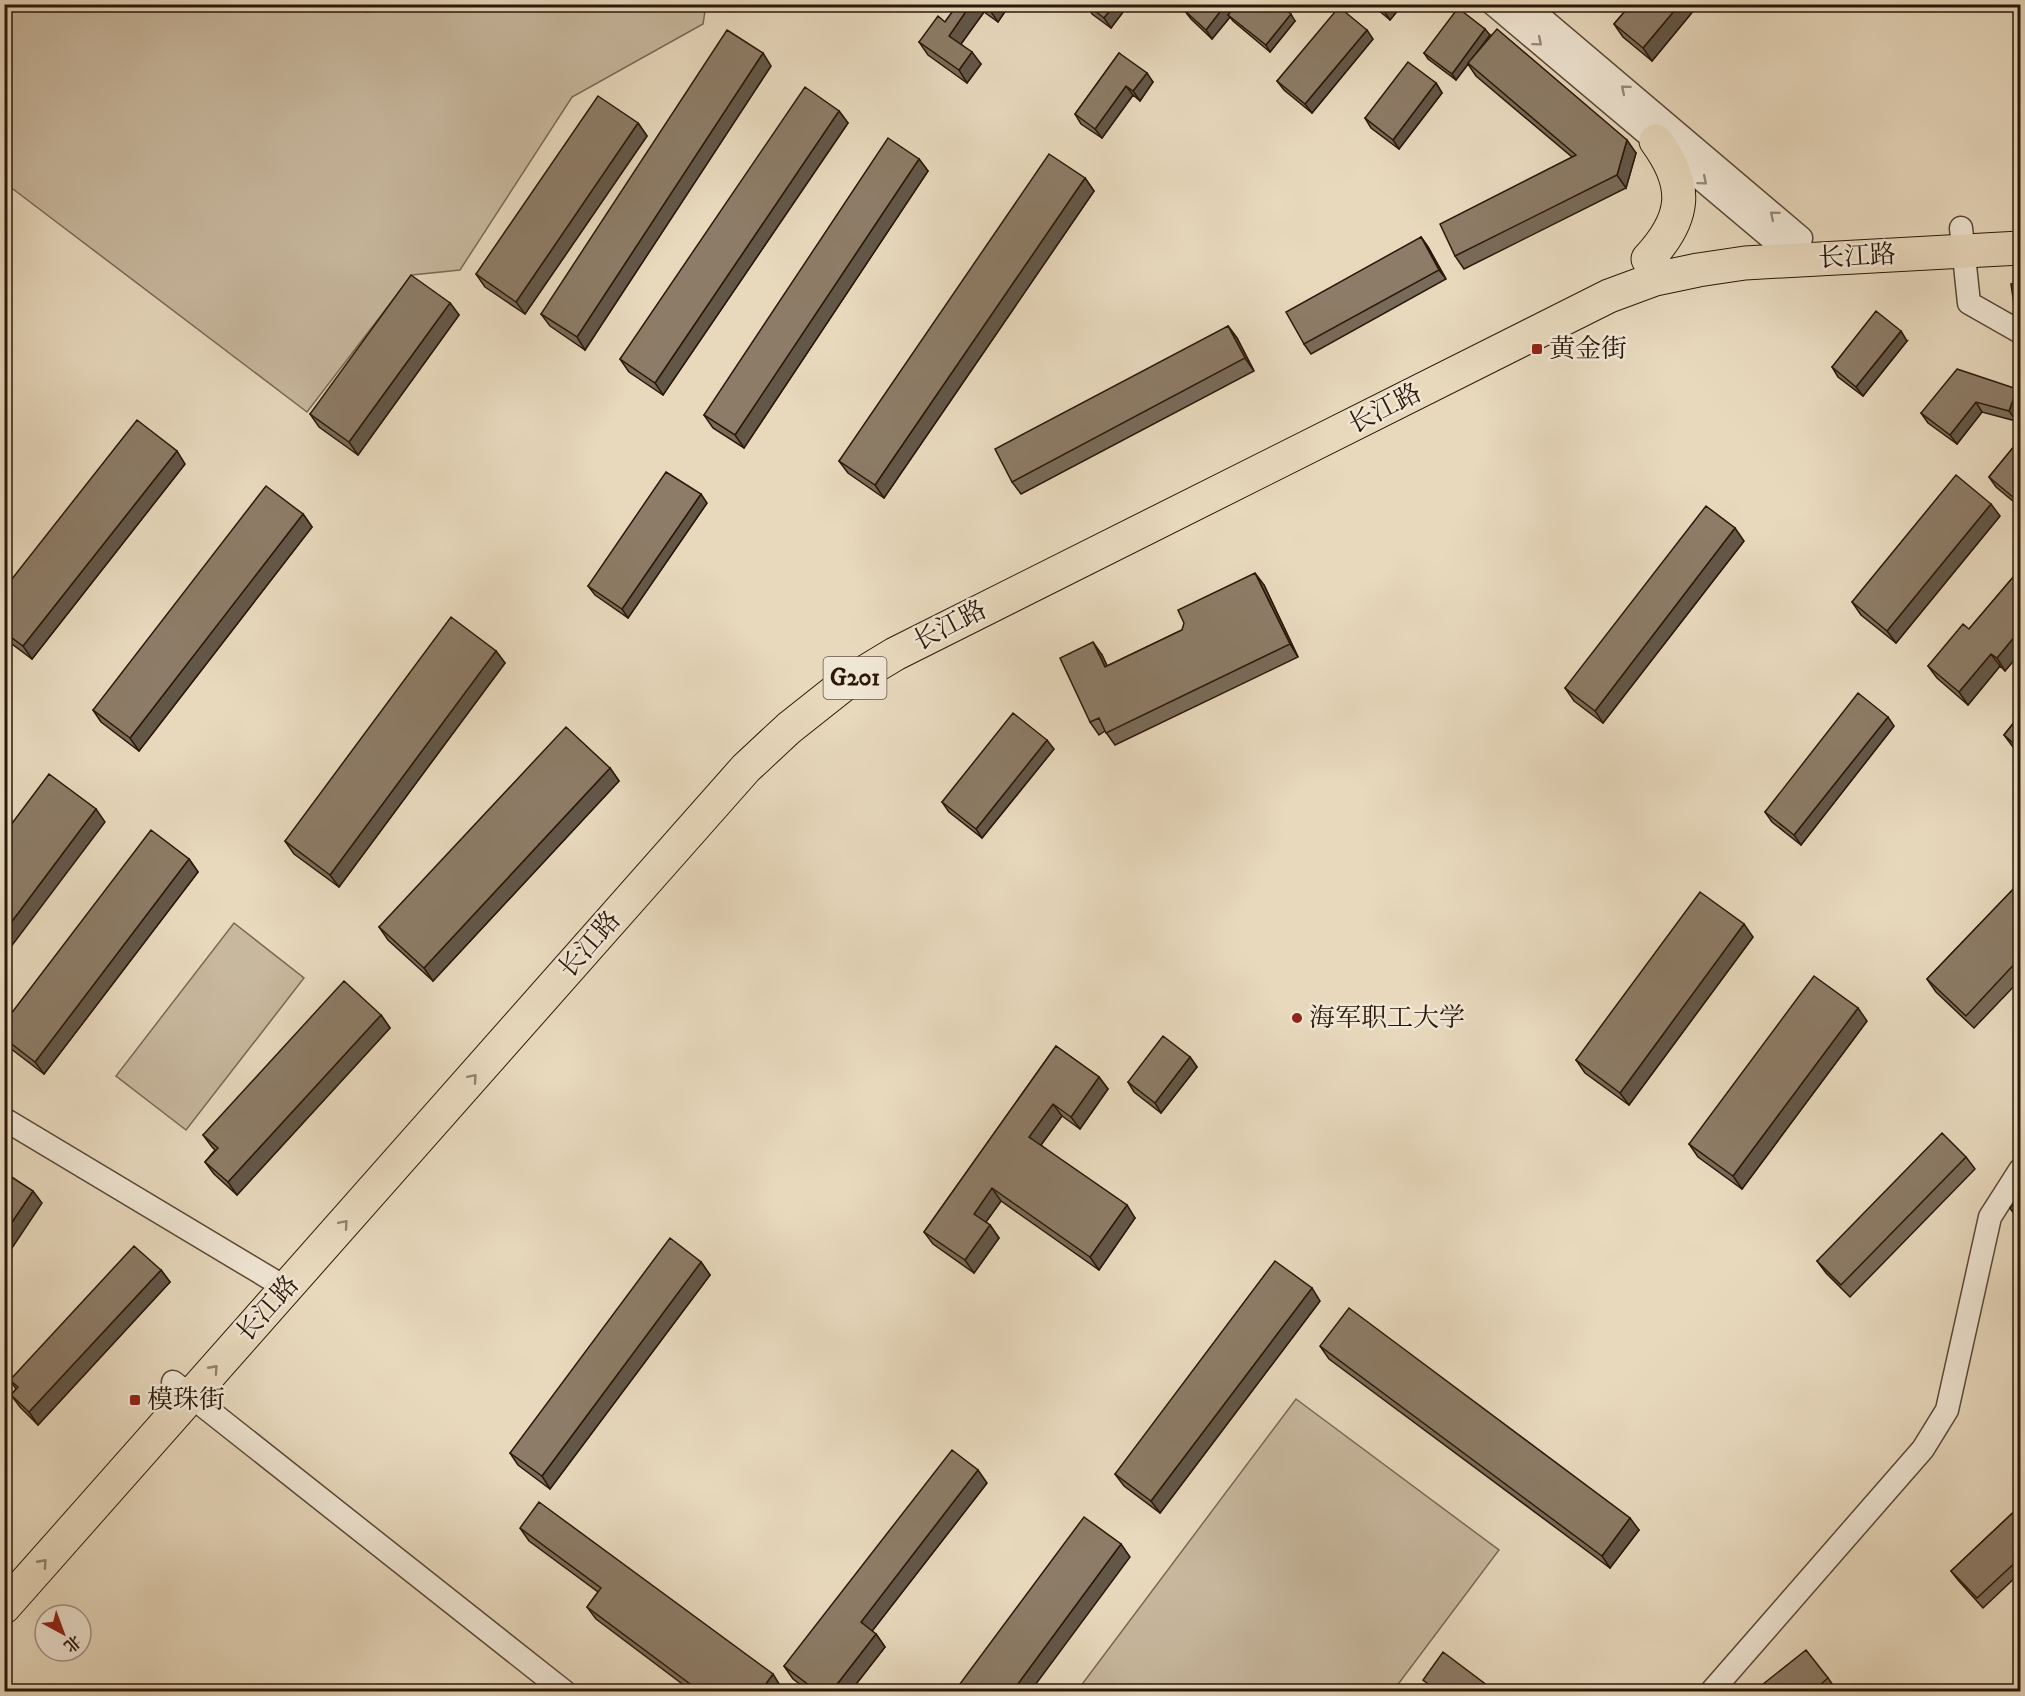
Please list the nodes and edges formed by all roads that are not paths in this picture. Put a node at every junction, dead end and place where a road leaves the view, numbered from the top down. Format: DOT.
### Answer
graph roads {
  1 [pos="1493,4"];
  2 [pos="1525,4"];
  3 [pos="1656,141"];
  4 [pos="2020,225"];
  5 [pos="1963,240"];
  6 [pos="1790,246"];
  7 [pos="2020,248"];
  8 [pos="1648,259"];
  9 [pos="2020,332"];
  10 [pos="4,1119"];
  11 [pos="2020,1170"];
  12 [pos="276,1283"];
  13 [pos="182,1389"];
  14 [pos="4,1572"];
  15 [pos="4,1606"];
  16 [pos="565,1692"];
  17 [pos="1712,1692"];
  1 -- 3 [label="street, one-way"];
  6 -- 2 [label="street, one-way"];
  3 -- 6 [label="street, one-way"];
  3 -- 8 [label="highway"];
  4 -- 5 [label="highway, 长江路 / G201"];
  5 -- 6 [label="highway, 长江路 / G201"];
  5 -- 7 [label="highway, 长江路 / G201"];
  5 -- 9 [label="street"];
  6 -- 8 [label="highway, 长江路 / G201"];
  12 -- 6 [label="highway, 长江路 / G201, one-way"];
  8 -- 12 [label="highway, 长江路 / G201"];
  10 -- 12 [label="street"];
  11 -- 17 [label="street"];
  12 -- 13 [label="highway, 长江路 / G201"];
  13 -- 14 [label="highway, 长江路 / G201"];
  15 -- 13 [label="highway, 长江路 / G201, one-way"];
  13 -- 16 [label="street"];
}
